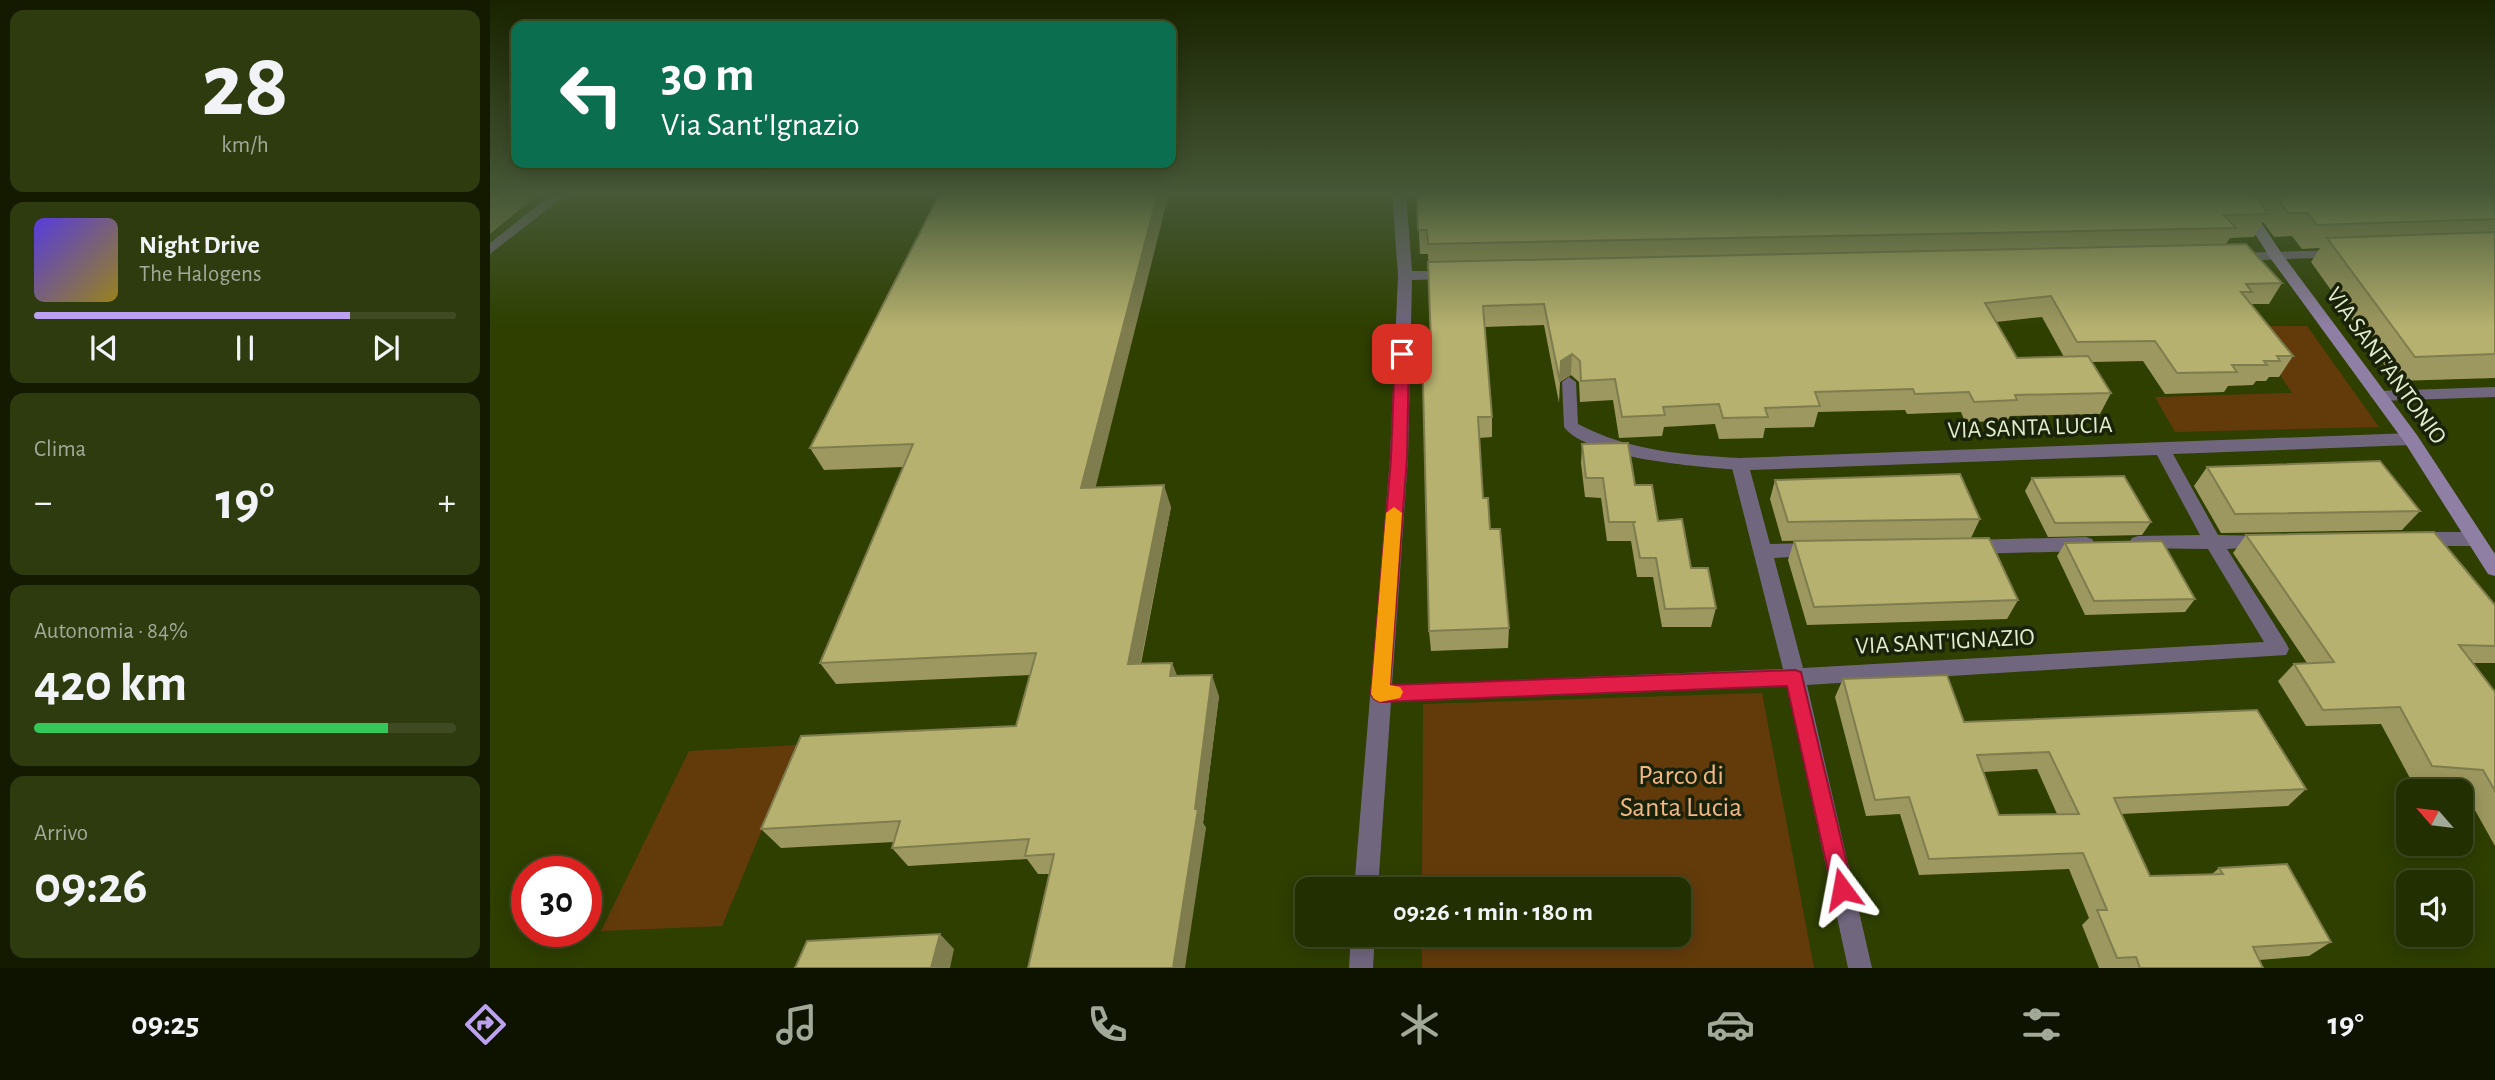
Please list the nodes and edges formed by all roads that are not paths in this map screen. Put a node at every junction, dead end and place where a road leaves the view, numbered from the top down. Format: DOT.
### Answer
graph roads {
  1 [pos="505,238"];
  2 [pos="1402,238"];
  3 [pos="2265,238"];
  4 [pos="490,250"];
  5 [pos="2356,253"];
  6 [pos="2276,256"];
  7 [pos="2223,258"];
  8 [pos="1460,275"];
  9 [pos="1405,276"];
  10 [pos="1569,382"];
  11 [pos="2495,392"];
  12 [pos="2378,396"];
  13 [pos="2411,439"];
  14 [pos="2161,447"];
  15 [pos="1740,464"];
  16 [pos="2474,539"];
  17 [pos="2406,540"];
  18 [pos="2282,541"];
  19 [pos="2213,542"];
  20 [pos="1955,547"];
  21 [pos="1833,550"];
  22 [pos="1762,551"];
  23 [pos="2495,569"];
  24 [pos="1795,677"];
  25 [pos="1380,694"];
  26 [pos="1367,877"];
  27 [pos="1362,947"];
  28 [pos="1361,968"];
  29 [pos="1860,968"];
  1 -- 4 [label="street"];
  2 -- 9 [label="street"];
  3 -- 6 [label="street, VIA SANT'ANTONIO"];
  5 -- 6 [label="street"];
  6 -- 7 [label="street"];
  6 -- 12 [label="street, VIA SANT'ANTONIO"];
  8 -- 9 [label="street"];
  9 -- 25 [label="street"];
  10 -- 15 [label="lane"];
  11 -- 12 [label="street"];
  12 -- 13 [label="street, VIA SANT'ANTONIO"];
  13 -- 14 [label="street, VIA SANTA LUCIA"];
  13 -- 16 [label="street, VIA SANT'ANTONIO"];
  14 -- 15 [label="street, VIA SANTA LUCIA"];
  14 -- 19 [label="street, VIA SANT'IGNAZIO"];
  15 -- 22 [label="street"];
  16 -- 17 [label="street"];
  16 -- 23 [label="street, VIA SANT'ANTONIO"];
  18 -- 19 [label="street"];
  19 -- 20 [label="street"];
  19 -- 24 [label="street, VIA SANT'IGNAZIO"];
  21 -- 22 [label="street"];
  22 -- 24 [label="street"];
  24 -- 25 [label="street, VIA SANT'IGNAZIO"];
  24 -- 29 [label="street"];
  25 -- 26 [label="street"];
  27 -- 28 [label="street"];
}
